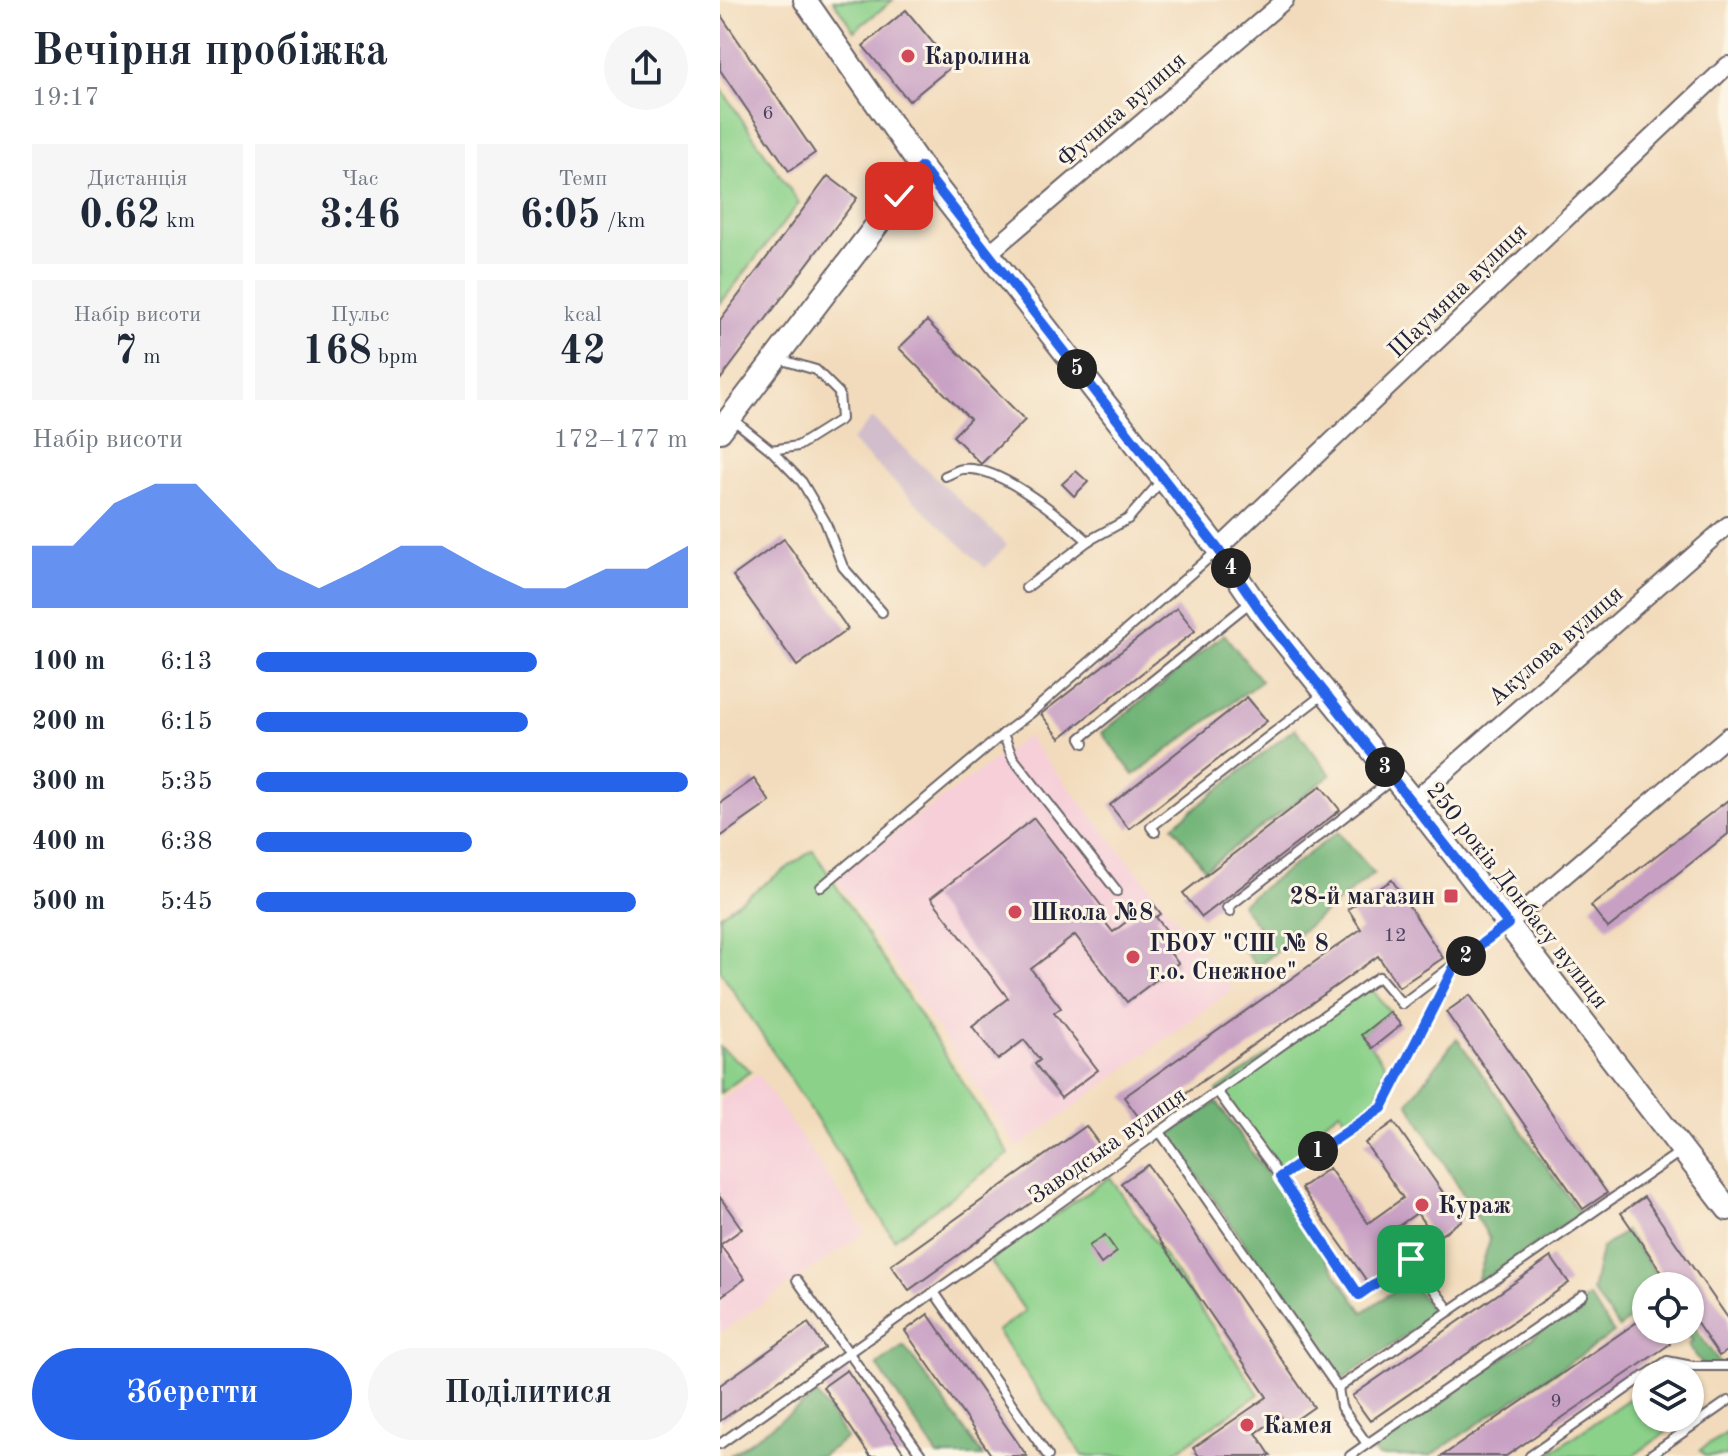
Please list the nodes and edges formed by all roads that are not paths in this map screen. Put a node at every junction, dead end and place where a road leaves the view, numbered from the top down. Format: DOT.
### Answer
graph roads {
  1 [pos="805,0"];
  2 [pos="1285,0"];
  3 [pos="1728,65"];
  4 [pos="921,167"];
  5 [pos="988,254"];
  6 [pos="776,358"];
  7 [pos="724,423"];
  8 [pos="771,450"];
  9 [pos="945,476"];
  10 [pos="1162,480"];
  11 [pos="1728,525"];
  12 [pos="1088,541"];
  13 [pos="1218,549"];
  14 [pos="1026,588"];
  15 [pos="1253,601"];
  16 [pos="882,612"];
  17 [pos="1325,692"];
  18 [pos="1003,734"];
  19 [pos="1728,736"];
  20 [pos="1084,743"];
  21 [pos="1394,778"];
  22 [pos="1413,801"];
  23 [pos="1155,832"];
  24 [pos="821,887"];
  25 [pos="1117,891"];
  26 [pos="1230,912"];
  27 [pos="1508,924"];
  28 [pos="1456,963"];
  29 [pos="1217,1091"];
  30 [pos="1160,1132"];
  31 [pos="1683,1150"];
  32 [pos="1280,1177"];
  33 [pos="1728,1209"];
  34 [pos="797,1280"];
  35 [pos="934,1292"];
  36 [pos="1583,1295"];
  37 [pos="1450,1311"];
  38 [pos="850,1352"];
  39 [pos="1704,1366"];
  40 [pos="1728,1366"];
  41 [pos="1632,1385"];
  42 [pos="1338,1388"];
  43 [pos="1728,1401"];
  44 [pos="720,1444"];
  45 [pos="1367,1444"];
  46 [pos="922,1456"];
  47 [pos="1048,1456"];
  48 [pos="1350,1456"];
  49 [pos="1530,1456"];
  50 [pos="1649,1456"];
  1 -- 4 [label="street, 250 років Донбасу вулиця"];
  2 -- 5 [label="street, Фучика вулиця"];
  3 -- 13 [label="street, Шаумяна вулиця"];
  4 -- 5 [label="street, 250 років Донбасу вулиця"];
  4 -- 6 [label="street"];
  5 -- 10 [label="street, 250 років Донбасу вулиця"];
  6 -- 7 [label="street"];
  6 -- 8 [label="lane"];
  7 -- 8 [label="lane"];
  8 -- 16 [label="lane"];
  9 -- 12 [label="lane"];
  10 -- 12 [label="lane"];
  10 -- 13 [label="street, 250 років Донбасу вулиця"];
  11 -- 22 [label="street, Акулова вулиця"];
  12 -- 14 [label="lane"];
  13 -- 15 [label="street, 250 років Донбасу вулиця"];
  13 -- 18 [label="lane"];
  15 -- 17 [label="street, 250 років Донбасу вулиця"];
  15 -- 20 [label="lane"];
  17 -- 21 [label="street, 250 років Донбасу вулиця"];
  17 -- 23 [label="lane"];
  18 -- 24 [label="lane"];
  18 -- 25 [label="lane"];
  19 -- 27 [label="street"];
  21 -- 22 [label="street, 250 років Донбасу вулиця"];
  21 -- 26 [label="lane"];
  22 -- 27 [label="street, 250 років Донбасу вулиця"];
  27 -- 28 [label="lane, Заводська вулиця"];
  27 -- 31 [label="street, 250 років Донбасу вулиця"];
  28 -- 29 [label="lane, Заводська вулиця"];
  28 -- 32 [label="lane"];
  29 -- 30 [label="lane, Заводська вулиця"];
  29 -- 32 [label="lane"];
  30 -- 35 [label="lane, Заводська вулиця"];
  30 -- 42 [label="lane"];
  31 -- 33 [label="street, 250 років Донбасу вулиця"];
  31 -- 37 [label="lane"];
  32 -- 37 [label="lane"];
  34 -- 38 [label="lane"];
  35 -- 38 [label="lane, Заводська вулиця"];
  35 -- 47 [label="lane"];
  36 -- 45 [label="lane"];
  37 -- 42 [label="lane"];
  38 -- 44 [label="lane, Заводська вулиця"];
  38 -- 46 [label="lane"];
  39 -- 40 [label="lane"];
  41 -- 49 [label="lane"];
  42 -- 45 [label="lane"];
  43 -- 50 [label="lane"];
  45 -- 48 [label="lane"];
}
